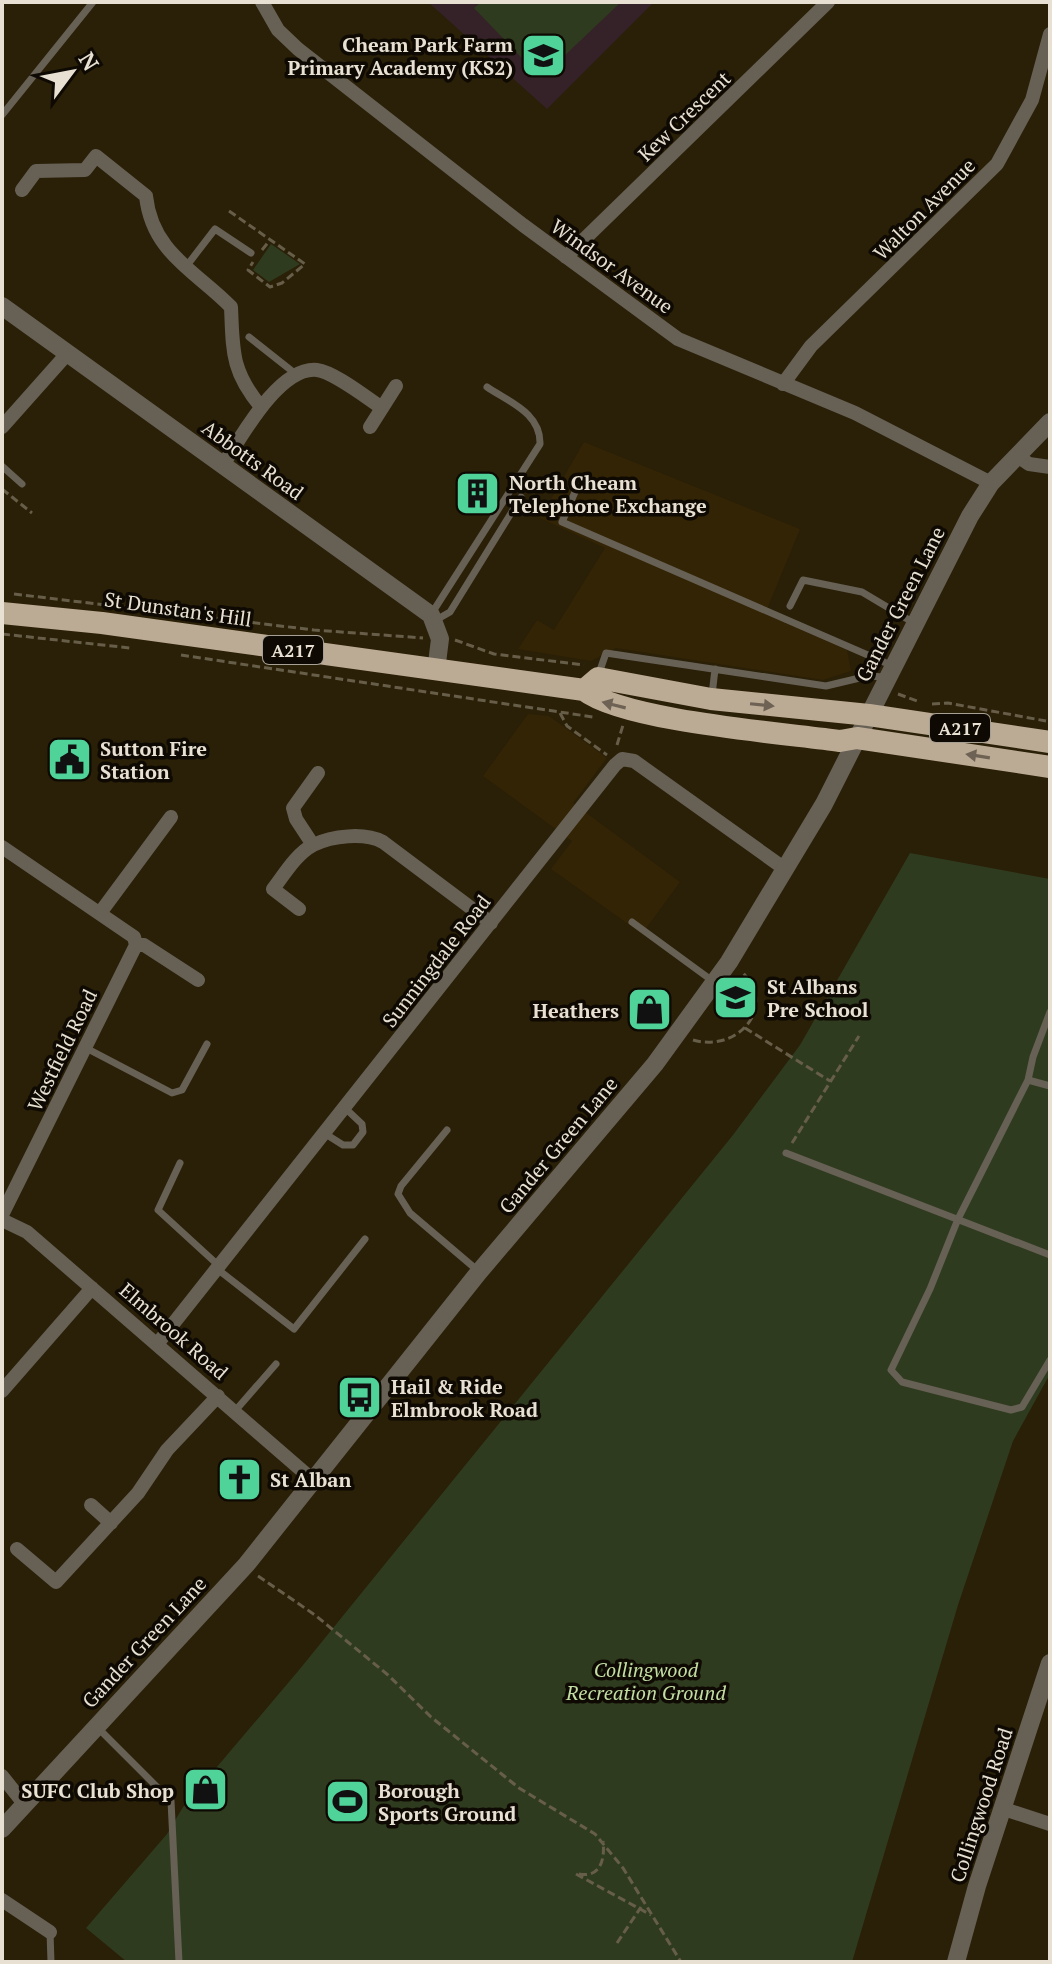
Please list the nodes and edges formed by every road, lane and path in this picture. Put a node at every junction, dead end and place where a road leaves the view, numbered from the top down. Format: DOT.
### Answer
graph roads {
  1 [pos="93,2"];
  2 [pos="262,2"];
  3 [pos="828,2"];
  4 [pos="1050,34"];
  5 [pos="2,115"];
  6 [pos="22,190"];
  7 [pos="229,211"];
  8 [pos="270,240"];
  9 [pos="251,253"];
  10 [pos="566,257"];
  11 [pos="184,269"];
  12 [pos="2,306"];
  13 [pos="249,337"];
  14 [pos="67,354"];
  15 [pos="297,377"];
  16 [pos="783,384"];
  17 [pos="396,386"];
  18 [pos="487,387"];
  19 [pos="261,407"];
  20 [pos="382,408"];
  21 [pos="1050,422"];
  22 [pos="2,427"];
  23 [pos="370,427"];
  24 [pos="1016,455"];
  25 [pos="223,465"];
  26 [pos="2,466"];
  27 [pos="1050,467"];
  28 [pos="991,483"];
  29 [pos="22,484"];
  30 [pos="2,489"];
  31 [pos="575,492"];
  32 [pos="521,497"];
  33 [pos="32,513"];
  34 [pos="790,606"];
  35 [pos="2,613"];
  36 [pos="433,617"];
  37 [pos="914,623"];
  38 [pos="314,630"];
  39 [pos="2,634"];
  40 [pos="423,638"];
  41 [pos="458,640"];
  42 [pos="132,648"];
  43 [pos="178,654"];
  44 [pos="715,669"];
  45 [pos="436,671"];
  46 [pos="591,678"];
  47 [pos="892,679"];
  48 [pos="711,699"];
  49 [pos="559,711"];
  50 [pos="869,715"];
  51 [pos="598,717"];
  52 [pos="611,719"];
  53 [pos="1050,722"];
  54 [pos="857,738"];
  55 [pos="1050,742"];
  56 [pos="622,759"];
  57 [pos="1050,767"];
  58 [pos="318,773"];
  59 [pos="171,817"];
  60 [pos="313,845"];
  61 [pos="4,854"];
  62 [pos="785,869"];
  63 [pos="299,909"];
  64 [pos="100,913"];
  65 [pos="632,922"];
  66 [pos="491,923"];
  67 [pos="136,945"];
  68 [pos="729,962"];
  69 [pos="198,980"];
  70 [pos="714,982"];
  71 [pos="1050,1012"];
  72 [pos="745,1028"];
  73 [pos="678,1033"];
  74 [pos="859,1036"];
  75 [pos="207,1044"];
  76 [pos="86,1048"];
  77 [pos="1028,1080"];
  78 [pos="830,1081"];
  79 [pos="1050,1086"];
  80 [pos="345,1108"];
  81 [pos="447,1130"];
  82 [pos="324,1133"];
  83 [pos="786,1153"];
  84 [pos="180,1163"];
  85 [pos="2,1217"];
  86 [pos="958,1219"];
  87 [pos="365,1239"];
  88 [pos="1050,1255"];
  89 [pos="217,1266"];
  90 [pos="479,1272"];
  91 [pos="92,1288"];
  92 [pos="158,1343"];
  93 [pos="1050,1360"];
  94 [pos="276,1364"];
  95 [pos="2,1391"];
  96 [pos="218,1396"];
  97 [pos="235,1411"];
  98 [pos="314,1481"];
  99 [pos="91,1505"];
  100 [pos="111,1523"];
  101 [pos="17,1549"];
  102 [pos="259,1577"];
  103 [pos="1050,1663"];
  104 [pos="96,1726"];
  105 [pos="2,1776"];
  106 [pos="25,1805"];
  107 [pos="1004,1809"];
  108 [pos="1050,1824"];
  109 [pos="2,1829"];
  110 [pos="603,1841"];
  111 [pos="2,1900"];
  112 [pos="641,1907"];
  113 [pos="654,1918"];
  114 [pos="50,1932"];
  115 [pos="617,1943"];
  116 [pos="51,1962"];
  117 [pos="179,1962"];
  118 [pos="681,1962"];
  119 [pos="956,1962"];
  1 -- 5 [label="lane"];
  2 -- 10 [label="street, Windsor Avenue"];
  3 -- 10 [label="street, Kew Crescent"];
  4 -- 16 [label="street, Walton Avenue"];
  6 -- 11 [label="street"];
  7 -- 8 [label="path"];
  8 -- 8 [label="path"];
  9 -- 11 [label="lane"];
  10 -- 16 [label="street, Windsor Avenue"];
  11 -- 19 [label="street"];
  12 -- 14 [label="street, Abbotts Road"];
  13 -- 15 [label="lane"];
  14 -- 22 [label="street"];
  14 -- 25 [label="street, Abbotts Road"];
  15 -- 19 [label="street"];
  15 -- 20 [label="street"];
  16 -- 28 [label="street, Windsor Avenue"];
  17 -- 20 [label="street"];
  18 -- 36 [label="lane"];
  19 -- 25 [label="street"];
  20 -- 23 [label="street"];
  21 -- 24 [label="street, Gander Green Lane"];
  24 -- 27 [label="street"];
  24 -- 28 [label="street, Gander Green Lane"];
  25 -- 36 [label="street, Abbotts Road"];
  26 -- 29 [label="lane"];
  28 -- 37 [label="street, Gander Green Lane"];
  30 -- 33 [label="path"];
  31 -- 47 [label="lane"];
  32 -- 36 [label="lane"];
  34 -- 37 [label="lane"];
  35 -- 45 [label="highway, St Dunstan's Hill / A217"];
  36 -- 45 [label="street"];
  37 -- 47 [label="street, Gander Green Lane"];
  38 -- 40 [label="path"];
  39 -- 42 [label="path"];
  41 -- 46 [label="path"];
  43 -- 49 [label="path"];
  44 -- 46 [label="lane"];
  44 -- 47 [label="lane"];
  44 -- 48 [label="lane"];
  45 -- 46 [label="highway, St Dunstan's Hill / A217"];
  46 -- 48 [label="highway, St Dunstan's Hill / A217"];
  54 -- 46 [label="highway, St Dunstan's Hill / A217, one-way"];
  47 -- 50 [label="street, Gander Green Lane"];
  47 -- 53 [label="path"];
  48 -- 50 [label="highway, St Dunstan's Hill / A217, one-way"];
  49 -- 51 [label="path"];
  49 -- 56 [label="path"];
  50 -- 54 [label="street, Gander Green Lane"];
  50 -- 55 [label="highway, A217"];
  52 -- 56 [label="path"];
  57 -- 54 [label="highway, A217, one-way"];
  54 -- 62 [label="street, Gander Green Lane"];
  56 -- 62 [label="street"];
  56 -- 66 [label="street, Sunningdale Road"];
  58 -- 60 [label="street"];
  59 -- 64 [label="street"];
  60 -- 63 [label="street"];
  60 -- 66 [label="street"];
  61 -- 64 [label="street"];
  62 -- 68 [label="street, Gander Green Lane"];
  64 -- 67 [label="street"];
  65 -- 70 [label="lane"];
  66 -- 80 [label="street, Sunningdale Road"];
  67 -- 69 [label="street"];
  67 -- 76 [label="street, Westfield Road"];
  68 -- 70 [label="street, Gander Green Lane"];
  68 -- 72 [label="path"];
  70 -- 73 [label="street, Gander Green Lane"];
  71 -- 77 [label="lane"];
  72 -- 73 [label="path"];
  72 -- 78 [label="path"];
  73 -- 90 [label="street, Gander Green Lane"];
  74 -- 78 [label="path"];
  75 -- 76 [label="lane"];
  76 -- 85 [label="street, Westfield Road"];
  77 -- 79 [label="lane"];
  77 -- 86 [label="lane"];
  78 -- 83 [label="path"];
  80 -- 82 [label="street, Sunningdale Road"];
  80 -- 82 [label="lane"];
  81 -- 90 [label="lane"];
  82 -- 89 [label="street, Sunningdale Road"];
  83 -- 86 [label="lane"];
  84 -- 89 [label="lane"];
  85 -- 91 [label="street, Elmbrook Road"];
  86 -- 88 [label="lane"];
  86 -- 93 [label="lane"];
  87 -- 89 [label="lane"];
  89 -- 92 [label="street, Sunningdale Road"];
  90 -- 98 [label="street, Gander Green Lane"];
  91 -- 92 [label="street, Elmbrook Road"];
  91 -- 95 [label="street"];
  92 -- 96 [label="street, Elmbrook Road"];
  94 -- 97 [label="lane"];
  96 -- 97 [label="street, Elmbrook Road"];
  96 -- 100 [label="street"];
  97 -- 98 [label="street, Elmbrook Road"];
  98 -- 104 [label="street, Gander Green Lane"];
  99 -- 100 [label="street"];
  100 -- 101 [label="street"];
  102 -- 110 [label="path"];
  103 -- 107 [label="street, Collingwood Road"];
  104 -- 106 [label="street, Gander Green Lane"];
  104 -- 117 [label="lane"];
  105 -- 106 [label="street"];
  106 -- 109 [label="street, Gander Green Lane"];
  107 -- 108 [label="street"];
  107 -- 119 [label="street, Collingwood Road"];
  110 -- 112 [label="path"];
  110 -- 113 [label="path"];
  111 -- 114 [label="street"];
  112 -- 113 [label="path"];
  112 -- 115 [label="path"];
  113 -- 118 [label="path"];
  114 -- 116 [label="lane"];
}
